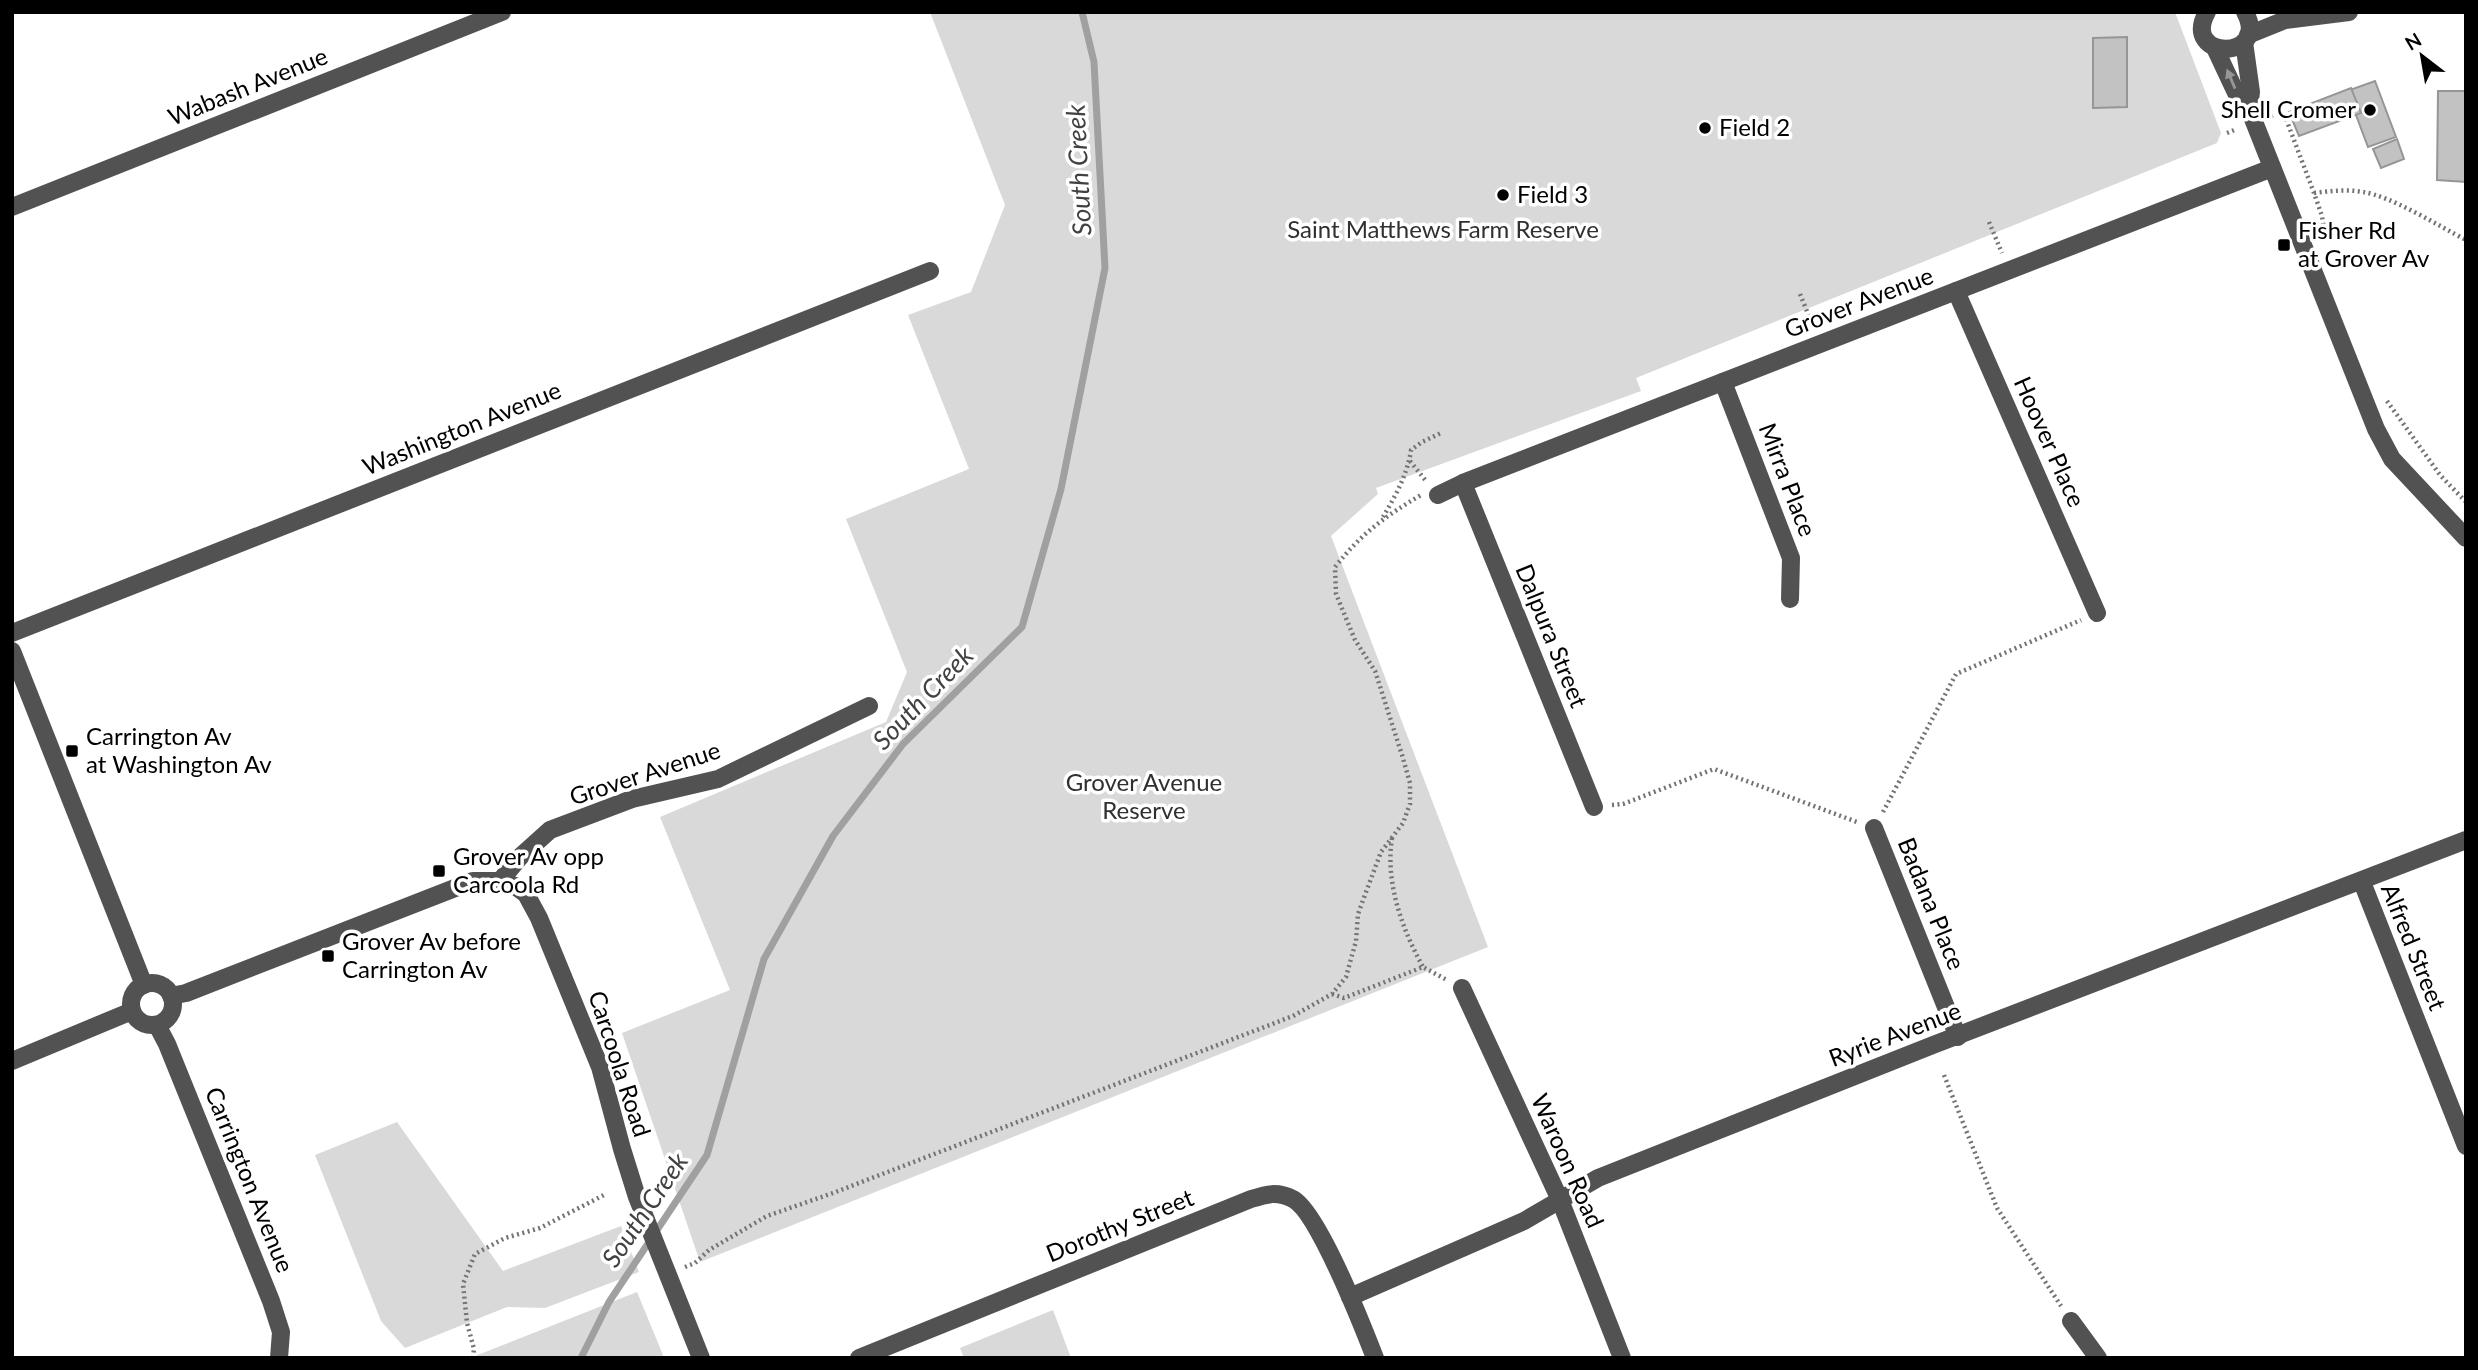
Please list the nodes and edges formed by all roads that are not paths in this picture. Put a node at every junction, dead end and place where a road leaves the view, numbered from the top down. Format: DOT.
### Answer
graph roads {
  1 [pos="502,12"];
  2 [pos="2245,12"];
  3 [pos="2349,12"];
  4 [pos="2205,15"];
  5 [pos="2246,38"];
  6 [pos="2215,48"];
  7 [pos="2249,109"];
  8 [pos="2272,168"];
  9 [pos="12,207"];
  10 [pos="930,271"];
  11 [pos="1956,291"];
  12 [pos="1723,382"];
  13 [pos="1463,483"];
  14 [pos="1438,495"];
  15 [pos="2466,538"];
  16 [pos="1790,599"];
  17 [pos="2097,613"];
  18 [pos="12,633"];
  19 [pos="12,651"];
  20 [pos="869,706"];
  21 [pos="1594,807"];
  22 [pos="1874,828"];
  23 [pos="2466,840"];
  24 [pos="500,881"];
  25 [pos="2362,882"];
  26 [pos="144,985"];
  27 [pos="1462,988"];
  28 [pos="171,996"];
  29 [pos="132,1011"];
  30 [pos="157,1025"];
  31 [pos="1958,1037"];
  32 [pos="12,1061"];
  33 [pos="2466,1146"];
  34 [pos="1560,1200"];
  35 [pos="1350,1297"];
  36 [pos="2071,1321"];
  37 [pos="279,1358"];
  38 [pos="701,1358"];
  39 [pos="859,1358"];
  40 [pos="1375,1358"];
  41 [pos="1622,1358"];
  42 [pos="2098,1358"];
  1 -- 9 [label="street, Wabash Avenue"];
  2 -- 5 [label="street"];
  3 -- 5 [label="street"];
  4 -- 6 [label="street"];
  5 -- 6 [label="street"];
  5 -- 7 [label="street"];
  7 -- 6 [label="street, one-way"];
  7 -- 8 [label="street"];
  8 -- 11 [label="street, Grover Avenue"];
  8 -- 15 [label="street"];
  10 -- 18 [label="street, Washington Avenue"];
  11 -- 12 [label="street, Grover Avenue"];
  11 -- 17 [label="street, Hoover Place"];
  12 -- 13 [label="street, Grover Avenue"];
  12 -- 16 [label="street, Mirra Place"];
  13 -- 14 [label="street, Grover Avenue"];
  13 -- 21 [label="street, Dalpura Street"];
  19 -- 26 [label="street"];
  20 -- 24 [label="street, Grover Avenue"];
  22 -- 31 [label="street, Badana Place"];
  23 -- 25 [label="street, Ryrie Avenue"];
  24 -- 28 [label="street"];
  24 -- 38 [label="street, Carcoola Road"];
  25 -- 31 [label="street, Ryrie Avenue"];
  25 -- 33 [label="street, Alfred Street"];
  26 -- 28 [label="street"];
  26 -- 29 [label="street"];
  27 -- 34 [label="street, Waroon Road"];
  28 -- 30 [label="street"];
  29 -- 30 [label="street"];
  29 -- 32 [label="street"];
  30 -- 37 [label="street, Carrington Avenue"];
  31 -- 34 [label="street, Ryrie Avenue"];
  34 -- 35 [label="street, Ryrie Avenue"];
  34 -- 41 [label="street, Waroon Road"];
  35 -- 39 [label="street, Dorothy Street"];
  35 -- 40 [label="street, Dorothy Street"];
  36 -- 42 [label="street"];
}
